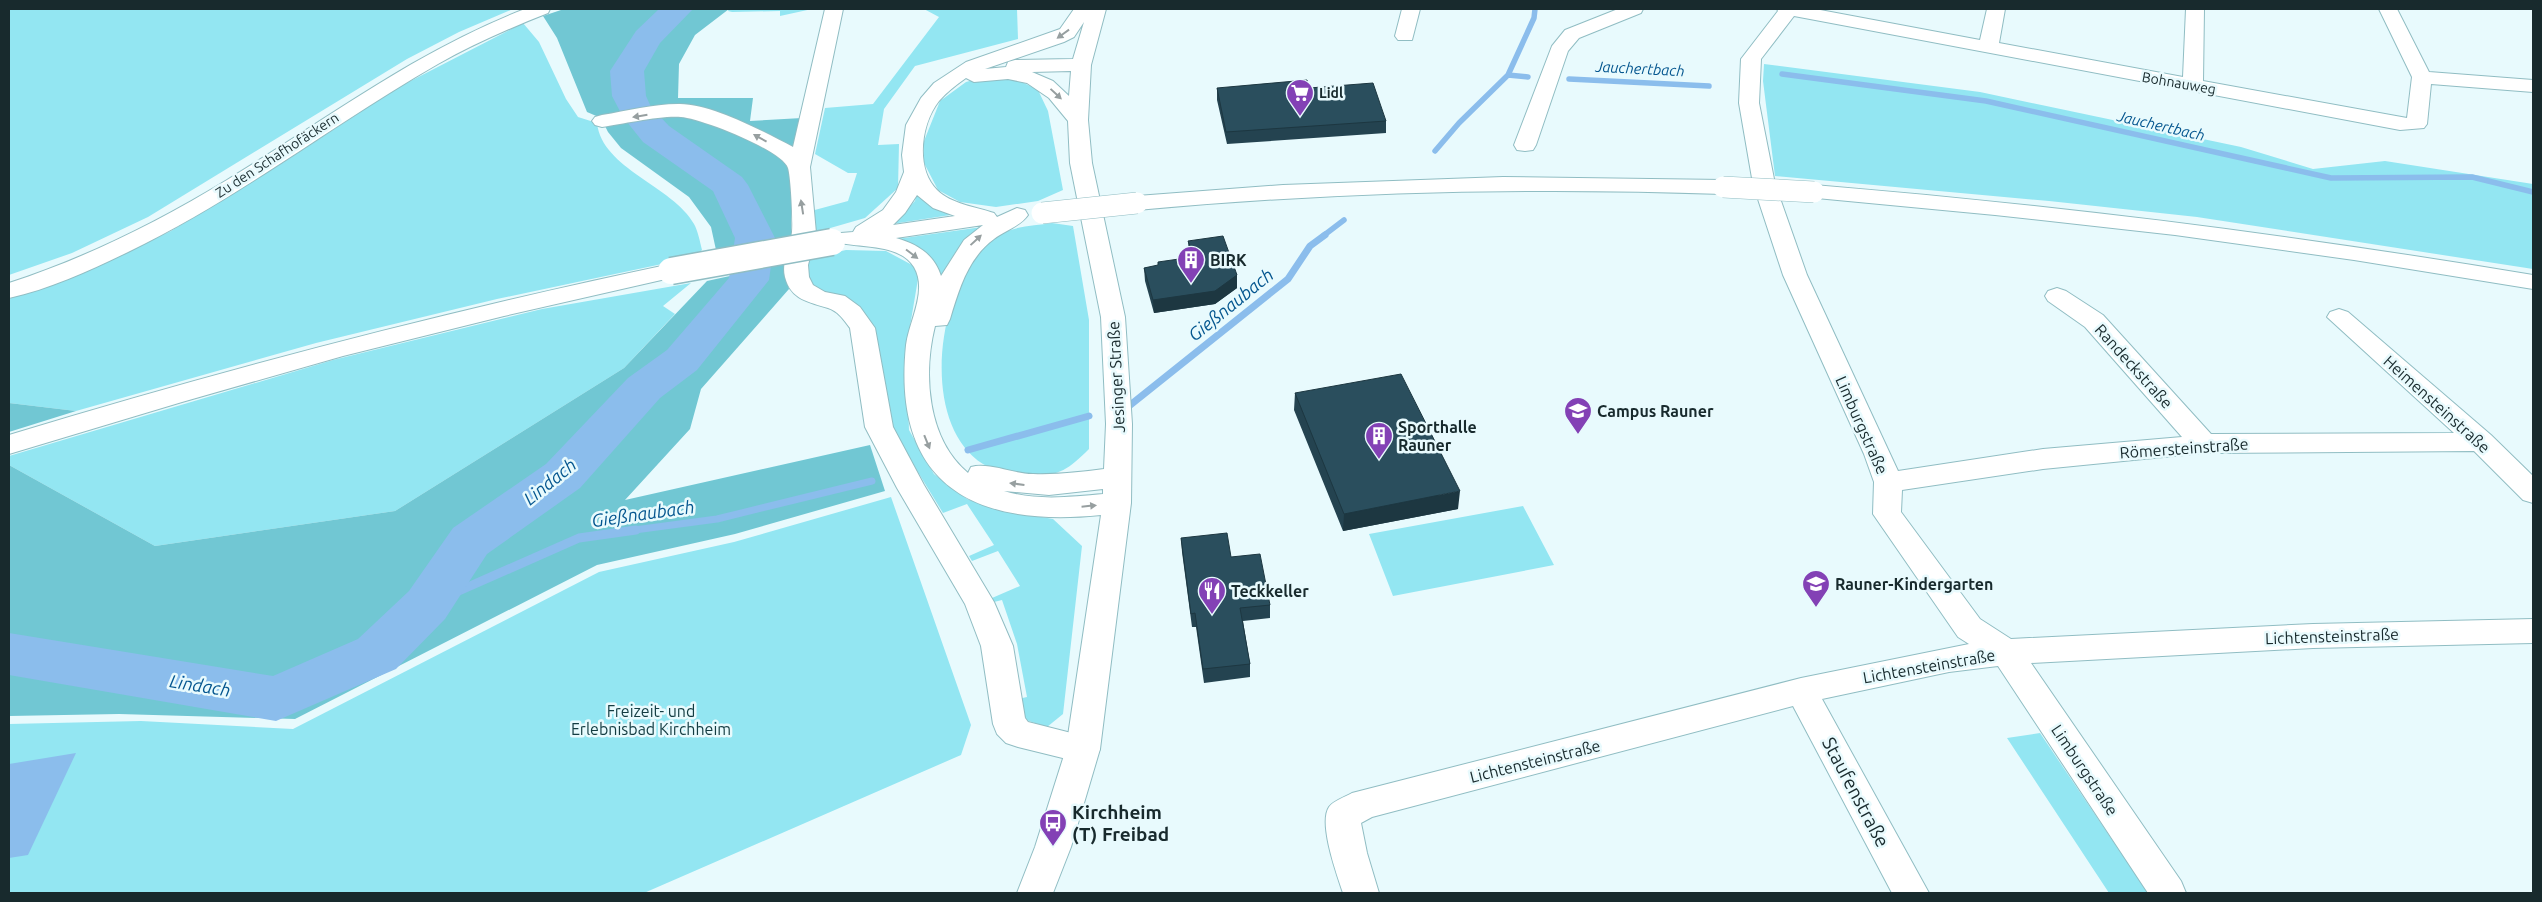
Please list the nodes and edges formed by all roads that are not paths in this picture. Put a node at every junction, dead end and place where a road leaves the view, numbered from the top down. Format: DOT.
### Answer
graph roads {
  1 [pos="541,9"];
  2 [pos="834,9"];
  3 [pos="1083,9"];
  4 [pos="1097,9"];
  5 [pos="1411,9"];
  6 [pos="1634,9"];
  7 [pos="1788,9"];
  8 [pos="1996,9"];
  9 [pos="2195,9"];
  10 [pos="2388,9"];
  11 [pos="1405,36"];
  12 [pos="1988,48"];
  13 [pos="1082,61"];
  14 [pos="960,76"];
  15 [pos="2422,77"];
  16 [pos="2193,86"];
  17 [pos="2533,86"];
  18 [pos="1078,120"];
  19 [pos="608,121"];
  20 [pos="1525,145"];
  21 [pos="799,167"];
  22 [pos="915,172"];
  23 [pos="1029,214"];
  24 [pos="986,218"];
  25 [pos="841,240"];
  26 [pos="2533,282"];
  27 [pos="9,291"];
  28 [pos="2057,296"];
  29 [pos="2339,317"];
  30 [pos="2481,442"];
  31 [pos="2204,444"];
  32 [pos="9,445"];
  33 [pos="1888,482"];
  34 [pos="1117,490"];
  35 [pos="2533,493"];
  36 [pos="2533,631"];
  37 [pos="2006,652"];
  38 [pos="1801,691"];
  39 [pos="1083,749"];
  40 [pos="1035,893"];
  41 [pos="1361,893"];
  42 [pos="1911,893"];
  43 [pos="2168,893"];
  1 -- 27 [label="street, Zu den Schafhofäckern"];
  2 -- 21 [label="street"];
  3 -- 14 [label="street, one-way"];
  4 -- 13 [label="street, Jesinger Straße"];
  5 -- 11 [label="street"];
  6 -- 20 [label="street"];
  7 -- 12 [label="street, Bohnauweg"];
  7 -- 33 [label="street, Limburgstraße"];
  8 -- 12 [label="street"];
  9 -- 16 [label="street"];
  10 -- 15 [label="street"];
  12 -- 16 [label="street, Bohnauweg"];
  13 -- 14 [label="street"];
  13 -- 18 [label="street, Jesinger Straße"];
  14 -- 18 [label="street, one-way"];
  14 -- 22 [label="street"];
  15 -- 16 [label="street, Bohnauweg"];
  15 -- 17 [label="street"];
  18 -- 34 [label="street, Jesinger Straße"];
  21 -- 19 [label="street, one-way"];
  39 -- 21 [label="street, one-way"];
  22 -- 24 [label="street"];
  22 -- 25 [label="street"];
  23 -- 24 [label="street"];
  23 -- 26 [label="street, bridge"];
  34 -- 23 [label="street, one-way"];
  24 -- 25 [label="street"];
  25 -- 32 [label="street, bridge"];
  25 -- 34 [label="street, one-way"];
  28 -- 31 [label="street, Randeckstraße"];
  29 -- 30 [label="street, Heimensteinstraße"];
  30 -- 31 [label="street, Römersteinstraße"];
  30 -- 35 [label="street, Heimensteinstraße"];
  31 -- 33 [label="street, Römersteinstraße"];
  33 -- 37 [label="street, Limburgstraße"];
  34 -- 39 [label="street, Jesinger Straße"];
  36 -- 37 [label="street, Lichtensteinstraße"];
  37 -- 38 [label="street, Lichtensteinstraße"];
  37 -- 43 [label="street, Limburgstraße"];
  38 -- 41 [label="street, Lichtensteinstraße"];
  38 -- 42 [label="street, Staufenstraße"];
  39 -- 40 [label="street, Jesinger Straße"];
}
